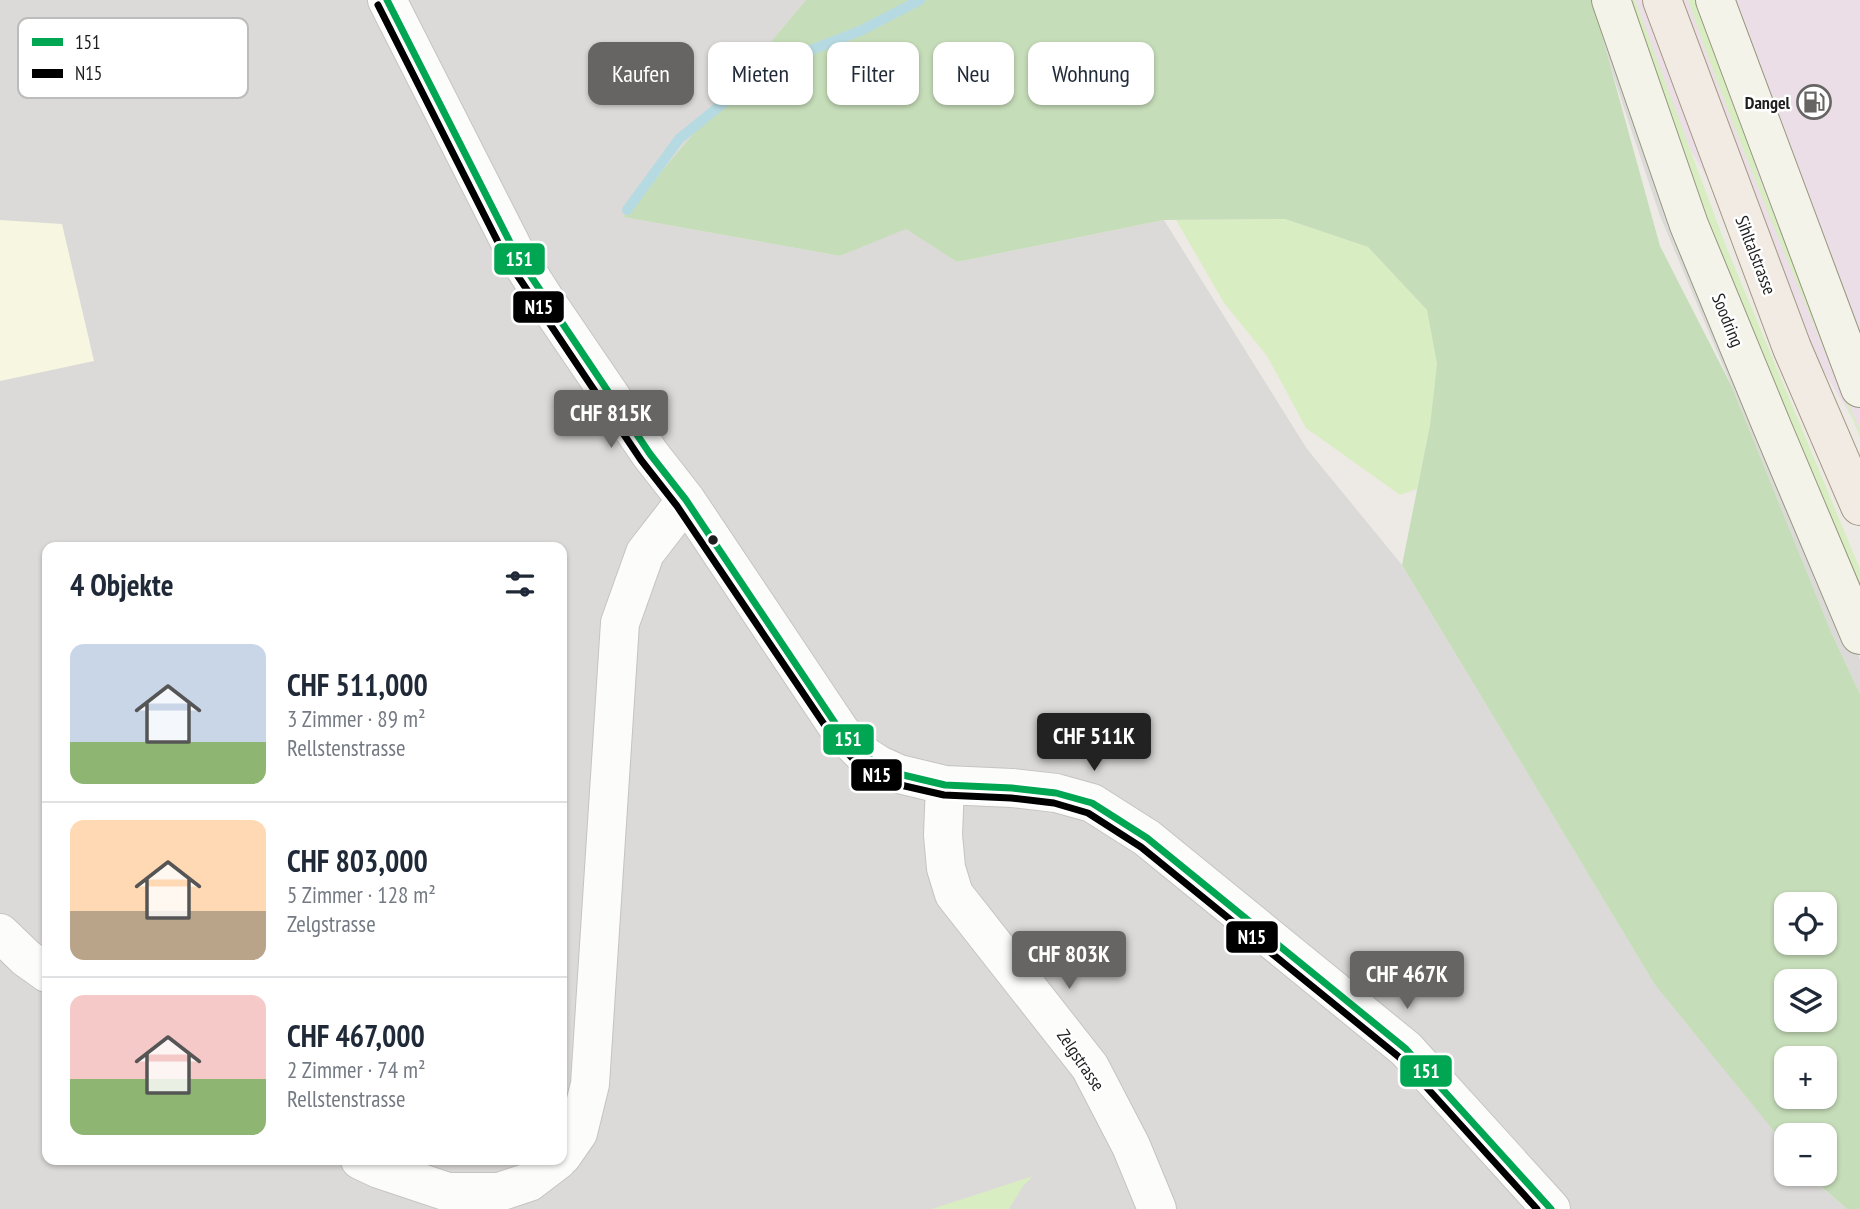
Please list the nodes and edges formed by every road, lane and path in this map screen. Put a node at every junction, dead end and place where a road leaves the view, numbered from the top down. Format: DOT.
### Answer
graph roads {
  1 [pos="387,0"];
  2 [pos="1611,0"];
  3 [pos="1662,0"];
  4 [pos="1714,0"];
  5 [pos="1860,388"];
  6 [pos="686,500"];
  7 [pos="1860,506"];
  8 [pos="1860,635"];
  9 [pos="945,785"];
  10 [pos="0,933"];
  11 [pos="42,969"];
  12 [pos="567,1149"];
  13 [pos="372,1165"];
  14 [pos="551,1165"];
  15 [pos="1157,1209"];
  16 [pos="1551,1209"];
  1 -- 6 [label="street"];
  2 -- 8 [label="street, Soodring"];
  3 -- 7 [label="main road, Sihltalstrasse"];
  4 -- 5 [label="street"];
  6 -- 9 [label="street"];
  6 -- 12 [label="street"];
  9 -- 15 [label="street, Zelgstrasse"];
  9 -- 16 [label="street"];
  10 -- 11 [label="street"];
  13 -- 14 [label="street"];
}
